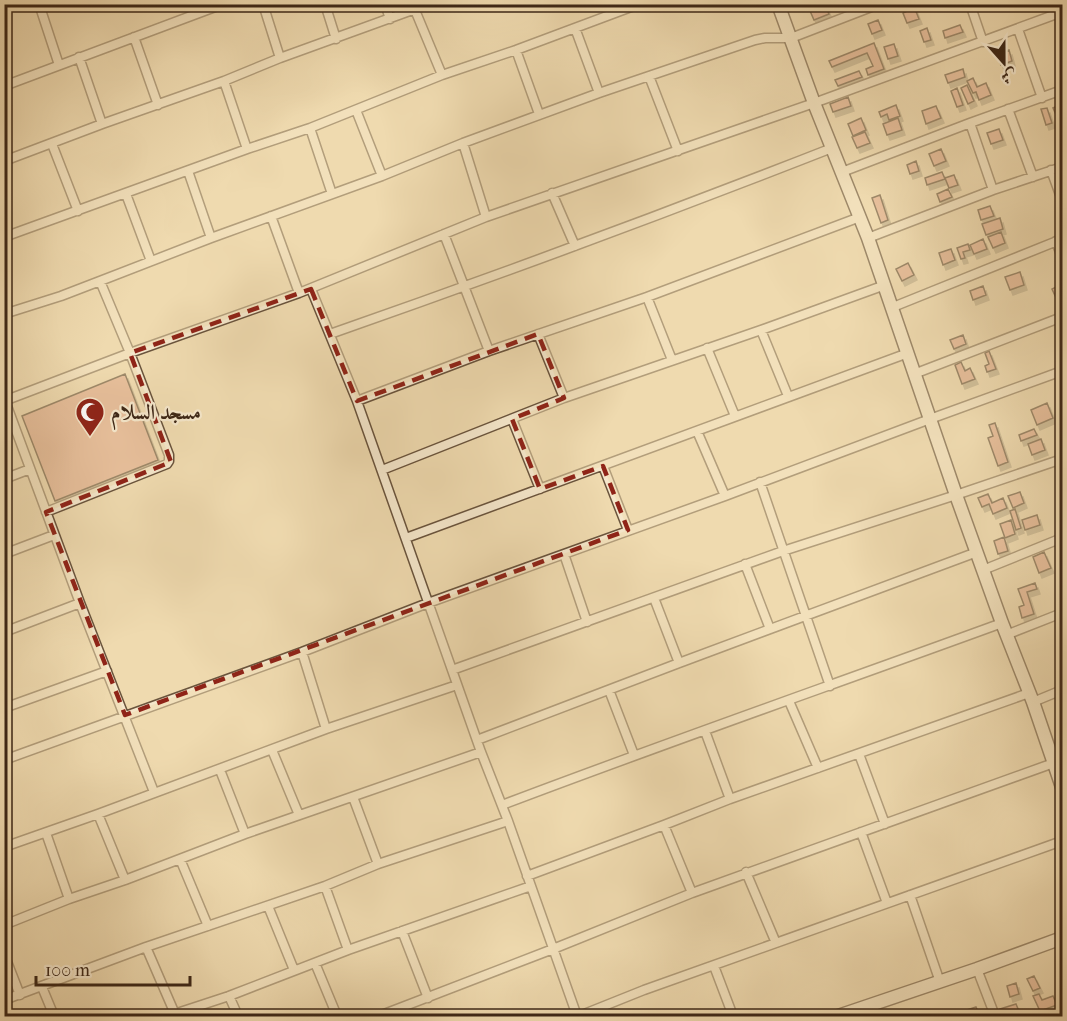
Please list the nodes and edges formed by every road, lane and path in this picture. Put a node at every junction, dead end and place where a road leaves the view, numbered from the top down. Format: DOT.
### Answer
graph roads {
  1 [pos="15,4"];
  2 [pos="39,4"];
  3 [pos="223,4"];
  4 [pos="263,4"];
  5 [pos="325,4"];
  6 [pos="385,4"];
  7 [pos="429,4"];
  8 [pos="639,4"];
  9 [pos="778,4"];
  10 [pos="879,4"];
  11 [pos="970,4"];
  12 [pos="623,7"];
  13 [pos="4,8"];
  14 [pos="200,8"];
  15 [pos="415,10"];
  16 [pos="1062,12"];
  17 [pos="390,20"];
  18 [pos="575,28"];
  19 [pos="1018,29"];
  20 [pos="134,37"];
  21 [pos="791,38"];
  22 [pos="336,39"];
  23 [pos="983,42"];
  24 [pos="516,50"];
  25 [pos="79,57"];
  26 [pos="280,58"];
  27 [pos="59,65"];
  28 [pos="442,75"];
  29 [pos="649,76"];
  30 [pos="224,81"];
  31 [pos="4,86"];
  32 [pos="1062,90"];
  33 [pos="599,93"];
  34 [pos="1042,98"];
  35 [pos="814,103"];
  36 [pos="158,105"];
  37 [pos="1008,109"];
  38 [pos="356,110"];
  39 [pos="539,114"];
  40 [pos="970,123"];
  41 [pos="102,124"];
  42 [pos="310,128"];
  43 [pos="463,143"];
  44 [pos="52,144"];
  45 [pos="832,148"];
  46 [pos="247,149"];
  47 [pos="678,151"];
  48 [pos="4,161"];
  49 [pos="1062,167"];
  50 [pos="1051,170"];
  51 [pos="188,171"];
  52 [pos="842,172"];
  53 [pos="382,176"];
  54 [pos="1033,177"];
  55 [pos="993,190"];
  56 [pos="552,193"];
  57 [pos="126,194"];
  58 [pos="332,194"];
  59 [pos="1062,200"];
  60 [pos="78,211"];
  61 [pos="271,216"];
  62 [pos="486,217"];
  63 [pos="860,217"];
  64 [pos="444,234"];
  65 [pos="4,237"];
  66 [pos="211,237"];
  67 [pos="868,238"];
  68 [pos="1059,240"];
  69 [pos="575,246"];
  70 [pos="1062,258"];
  71 [pos="151,261"];
  72 [pos="100,281"];
  73 [pos="885,285"];
  74 [pos="465,287"];
  75 [pos="311,289"];
  76 [pos="299,293"];
  77 [pos="647,297"];
  78 [pos="893,307"];
  79 [pos="4,314"];
  80 [pos="1062,317"];
  81 [pos="761,330"];
  82 [pos="330,334"];
  83 [pos="538,334"];
  84 [pos="707,348"];
  85 [pos="489,351"];
  86 [pos="130,353"];
  87 [pos="908,353"];
  88 [pos="672,360"];
  89 [pos="1062,371"];
  90 [pos="915,374"];
  91 [pos="788,396"];
  92 [pos="564,398"];
  93 [pos="5,400"];
  94 [pos="357,400"];
  95 [pos="735,416"];
  96 [pos="512,419"];
  97 [pos="930,419"];
  98 [pos="697,431"];
  99 [pos="1062,459"];
  100 [pos="603,466"];
  101 [pos="30,469"];
  102 [pos="382,470"];
  103 [pos="4,479"];
  104 [pos="760,482"];
  105 [pos="540,489"];
  106 [pos="956,495"];
  107 [pos="725,496"];
  108 [pos="45,512"];
  109 [pos="628,530"];
  110 [pos="54,535"];
  111 [pos="406,538"];
  112 [pos="1062,538"];
  113 [pos="783,551"];
  114 [pos="977,552"];
  115 [pos="4,554"];
  116 [pos="564,554"];
  117 [pos="745,564"];
  118 [pos="983,570"];
  119 [pos="654,598"];
  120 [pos="80,603"];
  121 [pos="428,603"];
  122 [pos="1062,613"];
  123 [pos="806,616"];
  124 [pos="587,622"];
  125 [pos="771,629"];
  126 [pos="1004,629"];
  127 [pos="4,632"];
  128 [pos="302,652"];
  129 [pos="679,663"];
  130 [pos="452,670"];
  131 [pos="107,671"];
  132 [pos="457,685"];
  133 [pos="830,686"];
  134 [pos="609,690"];
  135 [pos="1062,690"];
  136 [pos="1031,697"];
  137 [pos="789,701"];
  138 [pos="4,708"];
  139 [pos="125,715"];
  140 [pos="326,729"];
  141 [pos="705,731"];
  142 [pos="477,740"];
  143 [pos="272,750"];
  144 [pos="481,752"];
  145 [pos="859,754"];
  146 [pos="634,755"];
  147 [pos="4,760"];
  148 [pos="1058,761"];
  149 [pos="818,768"];
  150 [pos="220,770"];
  151 [pos="1062,787"];
  152 [pos="154,792"];
  153 [pos="353,797"];
  154 [pos="730,799"];
  155 [pos="502,805"];
  156 [pos="98,814"];
  157 [pos="299,815"];
  158 [pos="508,821"];
  159 [pos="885,824"];
  160 [pos="664,825"];
  161 [pos="861,832"];
  162 [pos="46,833"];
  163 [pos="245,834"];
  164 [pos="1062,841"];
  165 [pos="4,847"];
  166 [pos="180,859"];
  167 [pos="378,864"];
  168 [pos="746,872"];
  169 [pos="527,876"];
  170 [pos="125,880"];
  171 [pos="325,886"];
  172 [pos="531,886"];
  173 [pos="692,893"];
  174 [pos="910,895"];
  175 [pos="69,899"];
  176 [pos="887,903"];
  177 [pos="268,906"];
  178 [pos="4,925"];
  179 [pos="208,926"];
  180 [pos="402,932"];
  181 [pos="1062,938"];
  182 [pos="776,943"];
  183 [pos="146,947"];
  184 [pos="553,949"];
  185 [pos="348,950"];
  186 [pos="4,954"];
  187 [pos="315,963"];
  188 [pos="714,966"];
  189 [pos="976,969"];
  190 [pos="294,970"];
  191 [pos="940,982"];
  192 [pos="42,987"];
  193 [pos="20,995"];
  194 [pos="229,996"];
  195 [pos="428,998"];
  196 [pos="4,1000"];
  197 [pos="172,1015"];
  198 [pos="54,1017"];
  199 [pos="238,1017"];
  200 [pos="337,1017"];
  201 [pos="379,1017"];
  202 [pos="578,1017"];
  203 [pos="733,1017"];
  204 [pos="838,1017"];
  205 [pos="994,1017"];
  1 -- 13 [label="street"];
  2 -- 27 [label="street"];
  3 -- 14 [label="street"];
  4 -- 26 [label="street"];
  5 -- 22 [label="street"];
  6 -- 17 [label="street"];
  7 -- 15 [label="street"];
  8 -- 12 [label="street"];
  9 -- 21 [label="street"];
  10 -- 21 [label="street"];
  11 -- 23 [label="street"];
  12 -- 18 [label="street"];
  14 -- 20 [label="street"];
  15 -- 17 [label="street"];
  15 -- 28 [label="street"];
  16 -- 19 [label="street"];
  17 -- 22 [label="street"];
  18 -- 24 [label="street"];
  18 -- 33 [label="street"];
  19 -- 23 [label="street"];
  19 -- 34 [label="street"];
  20 -- 25 [label="street"];
  20 -- 36 [label="street"];
  21 -- 29 [label="street"];
  21 -- 35 [label="street"];
  22 -- 26 [label="street"];
  23 -- 35 [label="street"];
  24 -- 28 [label="street"];
  24 -- 39 [label="street"];
  25 -- 27 [label="street"];
  25 -- 41 [label="street"];
  26 -- 30 [label="street"];
  27 -- 31 [label="street"];
  28 -- 38 [label="street"];
  29 -- 33 [label="street"];
  29 -- 47 [label="street"];
  30 -- 36 [label="street"];
  30 -- 46 [label="street"];
  32 -- 34 [label="street"];
  33 -- 39 [label="street"];
  34 -- 37 [label="street"];
  35 -- 45 [label="street"];
  35 -- 47 [label="street"];
  36 -- 41 [label="street"];
  37 -- 40 [label="street"];
  37 -- 54 [label="street"];
  38 -- 42 [label="street"];
  38 -- 53 [label="street"];
  39 -- 43 [label="street"];
  40 -- 52 [label="street"];
  40 -- 55 [label="street"];
  41 -- 44 [label="street"];
  42 -- 46 [label="street"];
  42 -- 58 [label="street"];
  43 -- 53 [label="street"];
  43 -- 62 [label="street"];
  44 -- 48 [label="street"];
  44 -- 60 [label="street"];
  45 -- 52 [label="street"];
  45 -- 69 [label="street"];
  46 -- 51 [label="street"];
  47 -- 56 [label="street"];
  49 -- 50 [label="street"];
  50 -- 54 [label="street"];
  50 -- 59 [label="street"];
  51 -- 57 [label="street"];
  51 -- 66 [label="street"];
  52 -- 63 [label="street"];
  53 -- 58 [label="street"];
  54 -- 55 [label="street"];
  55 -- 67 [label="street"];
  56 -- 62 [label="street"];
  56 -- 69 [label="street"];
  57 -- 60 [label="street"];
  57 -- 71 [label="street"];
  58 -- 61 [label="street"];
  60 -- 65 [label="street"];
  61 -- 66 [label="street"];
  61 -- 76 [label="street"];
  62 -- 64 [label="street"];
  63 -- 67 [label="street"];
  63 -- 77 [label="street"];
  64 -- 74 [label="street"];
  64 -- 75 [label="street"];
  66 -- 71 [label="street"];
  67 -- 73 [label="street"];
  68 -- 70 [label="street"];
  68 -- 78 [label="street"];
  69 -- 74 [label="street"];
  71 -- 72 [label="street"];
  72 -- 79 [label="street"];
  72 -- 86 [label="street"];
  73 -- 78 [label="street"];
  73 -- 81 [label="street"];
  74 -- 82 [label="street"];
  74 -- 85 [label="street"];
  75 -- 76 [label="street"];
  75 -- 82 [label="street"];
  76 -- 86 [label="street"];
  77 -- 83 [label="street"];
  77 -- 88 [label="street"];
  78 -- 87 [label="street"];
  80 -- 90 [label="street"];
  81 -- 84 [label="street"];
  81 -- 91 [label="street"];
  82 -- 94 [label="street"];
  83 -- 85 [label="street"];
  83 -- 92 [label="street"];
  84 -- 88 [label="street"];
  84 -- 95 [label="street"];
  85 -- 94 [label="street"];
  86 -- 93 [label="street"];
  86 -- 108 [label="street"];
  87 -- 90 [label="street"];
  87 -- 91 [label="street"];
  88 -- 92 [label="street"];
  89 -- 97 [label="street"];
  90 -- 97 [label="street"];
  91 -- 95 [label="street"];
  92 -- 96 [label="street"];
  93 -- 101 [label="street"];
  94 -- 102 [label="street"];
  95 -- 98 [label="street"];
  96 -- 102 [label="street"];
  96 -- 105 [label="street"];
  97 -- 104 [label="street"];
  97 -- 106 [label="street"];
  98 -- 100 [label="street"];
  98 -- 107 [label="street"];
  99 -- 106 [label="street"];
  100 -- 105 [label="street"];
  100 -- 109 [label="street"];
  101 -- 103 [label="street"];
  101 -- 108 [label="street"];
  102 -- 111 [label="street"];
  104 -- 107 [label="street"];
  104 -- 113 [label="street"];
  105 -- 111 [label="street"];
  106 -- 113 [label="street"];
  106 -- 114 [label="street"];
  107 -- 109 [label="street"];
  108 -- 110 [label="street"];
  109 -- 116 [label="street"];
  110 -- 115 [label="street"];
  110 -- 120 [label="street"];
  111 -- 121 [label="street"];
  112 -- 118 [label="street"];
  113 -- 117 [label="street"];
  113 -- 123 [label="street"];
  114 -- 118 [label="street"];
  114 -- 123 [label="street"];
  116 -- 121 [label="street"];
  116 -- 124 [label="street"];
  117 -- 119 [label="street"];
  117 -- 125 [label="street"];
  118 -- 126 [label="street"];
  119 -- 124 [label="street"];
  119 -- 129 [label="street"];
  120 -- 127 [label="street"];
  120 -- 131 [label="street"];
  121 -- 128 [label="street"];
  121 -- 130 [label="street"];
  122 -- 126 [label="street"];
  123 -- 125 [label="street"];
  123 -- 133 [label="street"];
  124 -- 130 [label="street"];
  125 -- 129 [label="street"];
  126 -- 133 [label="street"];
  126 -- 136 [label="street"];
  128 -- 139 [label="street"];
  128 -- 140 [label="street"];
  129 -- 134 [label="street"];
  130 -- 132 [label="street"];
  131 -- 138 [label="street"];
  131 -- 139 [label="street"];
  132 -- 140 [label="street"];
  132 -- 142 [label="street"];
  133 -- 137 [label="street"];
  134 -- 142 [label="street"];
  134 -- 146 [label="street"];
  135 -- 136 [label="street"];
  136 -- 145 [label="street"];
  136 -- 148 [label="street"];
  137 -- 141 [label="street"];
  137 -- 149 [label="street"];
  139 -- 147 [label="street"];
  139 -- 152 [label="street"];
  140 -- 143 [label="street"];
  141 -- 146 [label="street"];
  141 -- 154 [label="street"];
  142 -- 144 [label="street"];
  143 -- 150 [label="street"];
  143 -- 157 [label="street"];
  144 -- 153 [label="street"];
  144 -- 155 [label="street"];
  145 -- 149 [label="street"];
  145 -- 159 [label="street"];
  146 -- 155 [label="street"];
  148 -- 151 [label="street"];
  148 -- 159 [label="street"];
  149 -- 154 [label="street"];
  150 -- 152 [label="street"];
  150 -- 163 [label="street"];
  152 -- 156 [label="street"];
  153 -- 157 [label="street"];
  153 -- 167 [label="street"];
  154 -- 160 [label="street"];
  155 -- 158 [label="street"];
  156 -- 162 [label="street"];
  156 -- 170 [label="street"];
  157 -- 163 [label="street"];
  158 -- 167 [label="street"];
  158 -- 169 [label="street"];
  159 -- 161 [label="street"];
  160 -- 169 [label="street"];
  160 -- 173 [label="street"];
  161 -- 168 [label="street"];
  161 -- 176 [label="street"];
  162 -- 165 [label="street"];
  162 -- 175 [label="street"];
  163 -- 166 [label="street"];
  164 -- 174 [label="street"];
  166 -- 170 [label="street"];
  166 -- 179 [label="street"];
  167 -- 171 [label="street"];
  168 -- 173 [label="street"];
  168 -- 182 [label="street"];
  169 -- 172 [label="street"];
  170 -- 175 [label="street"];
  171 -- 177 [label="street"];
  171 -- 185 [label="street"];
  172 -- 180 [label="street"];
  172 -- 184 [label="street"];
  173 -- 184 [label="street"];
  174 -- 176 [label="street"];
  174 -- 191 [label="street"];
  175 -- 178 [label="street"];
  176 -- 182 [label="street"];
  177 -- 179 [label="street"];
  177 -- 190 [label="street"];
  179 -- 183 [label="street"];
  180 -- 185 [label="street"];
  180 -- 195 [label="street"];
  181 -- 189 [label="street"];
  182 -- 188 [label="street"];
  183 -- 192 [label="street"];
  183 -- 197 [label="street"];
  184 -- 195 [label="street"];
  184 -- 202 [label="street"];
  185 -- 187 [label="street"];
  186 -- 193 [label="street"];
  187 -- 190 [label="street"];
  187 -- 200 [label="street"];
  188 -- 202 [label="street"];
  188 -- 203 [label="street"];
  189 -- 191 [label="street"];
  189 -- 205 [label="street"];
  190 -- 194 [label="street"];
  191 -- 204 [label="street"];
  192 -- 193 [label="street"];
  192 -- 198 [label="street"];
  193 -- 196 [label="street"];
  194 -- 197 [label="street"];
  194 -- 199 [label="street"];
  195 -- 201 [label="street"];
}
